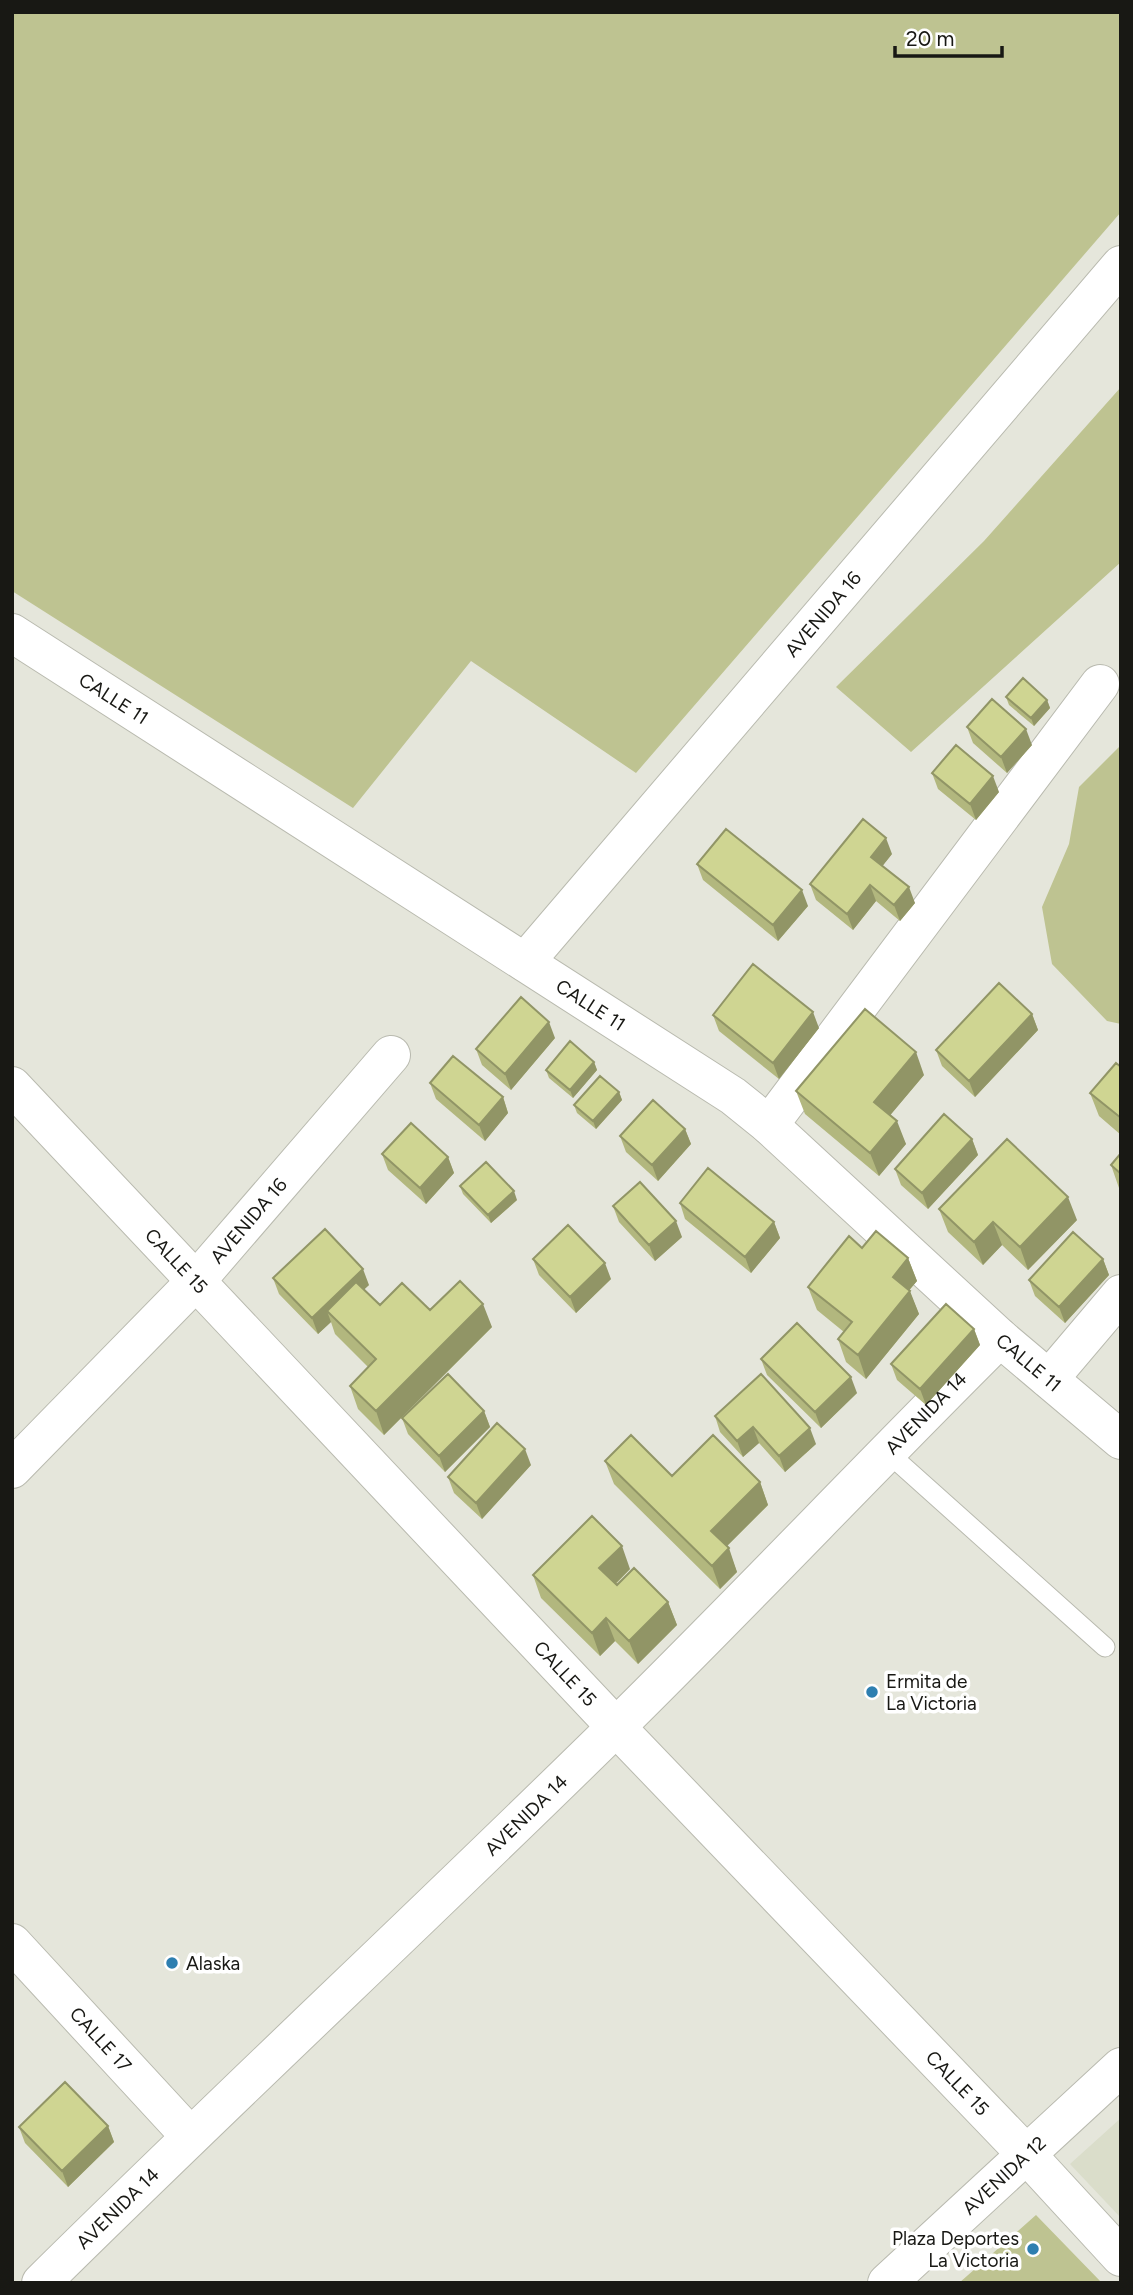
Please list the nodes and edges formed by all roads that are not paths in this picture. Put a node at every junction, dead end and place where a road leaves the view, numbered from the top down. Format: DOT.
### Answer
graph roads {
  1 [pos="1121,265"];
  2 [pos="12,633"];
  3 [pos="1100,684"];
  4 [pos="524,962"];
  5 [pos="391,1055"];
  6 [pos="12,1086"];
  7 [pos="769,1125"];
  8 [pos="196,1281"];
  9 [pos="1121,1294"];
  10 [pos="1000,1338"];
  11 [pos="1049,1379"];
  12 [pos="1121,1440"];
  13 [pos="886,1451"];
  14 [pos="12,1469"];
  15 [pos="1105,1647"];
  16 [pos="616,1727"];
  17 [pos="12,1943"];
  18 [pos="1121,2067"];
  19 [pos="190,2136"];
  20 [pos="1027,2155"];
  21 [pos="1121,2258"];
  22 [pos="41,2283"];
  23 [pos="887,2283"];
  1 -- 4 [label="street, AVENIDA 16"];
  2 -- 4 [label="street, CALLE 11"];
  3 -- 7 [label="street"];
  4 -- 7 [label="street, CALLE 11"];
  5 -- 8 [label="street, AVENIDA 16"];
  6 -- 8 [label="street, CALLE 15"];
  7 -- 10 [label="street, CALLE 11"];
  8 -- 14 [label="street, AVENIDA 16"];
  8 -- 16 [label="street, CALLE 15"];
  9 -- 11 [label="street"];
  10 -- 11 [label="street, CALLE 11"];
  10 -- 13 [label="street, AVENIDA 14"];
  11 -- 12 [label="street, CALLE 11"];
  13 -- 15 [label="lane"];
  13 -- 16 [label="street, AVENIDA 14"];
  16 -- 19 [label="street, AVENIDA 14"];
  16 -- 20 [label="street, CALLE 15"];
  17 -- 19 [label="street, CALLE 17"];
  18 -- 20 [label="street, AVENIDA 12"];
  19 -- 22 [label="street, AVENIDA 14"];
  20 -- 21 [label="street, CALLE 15"];
  20 -- 23 [label="street, AVENIDA 12"];
}
